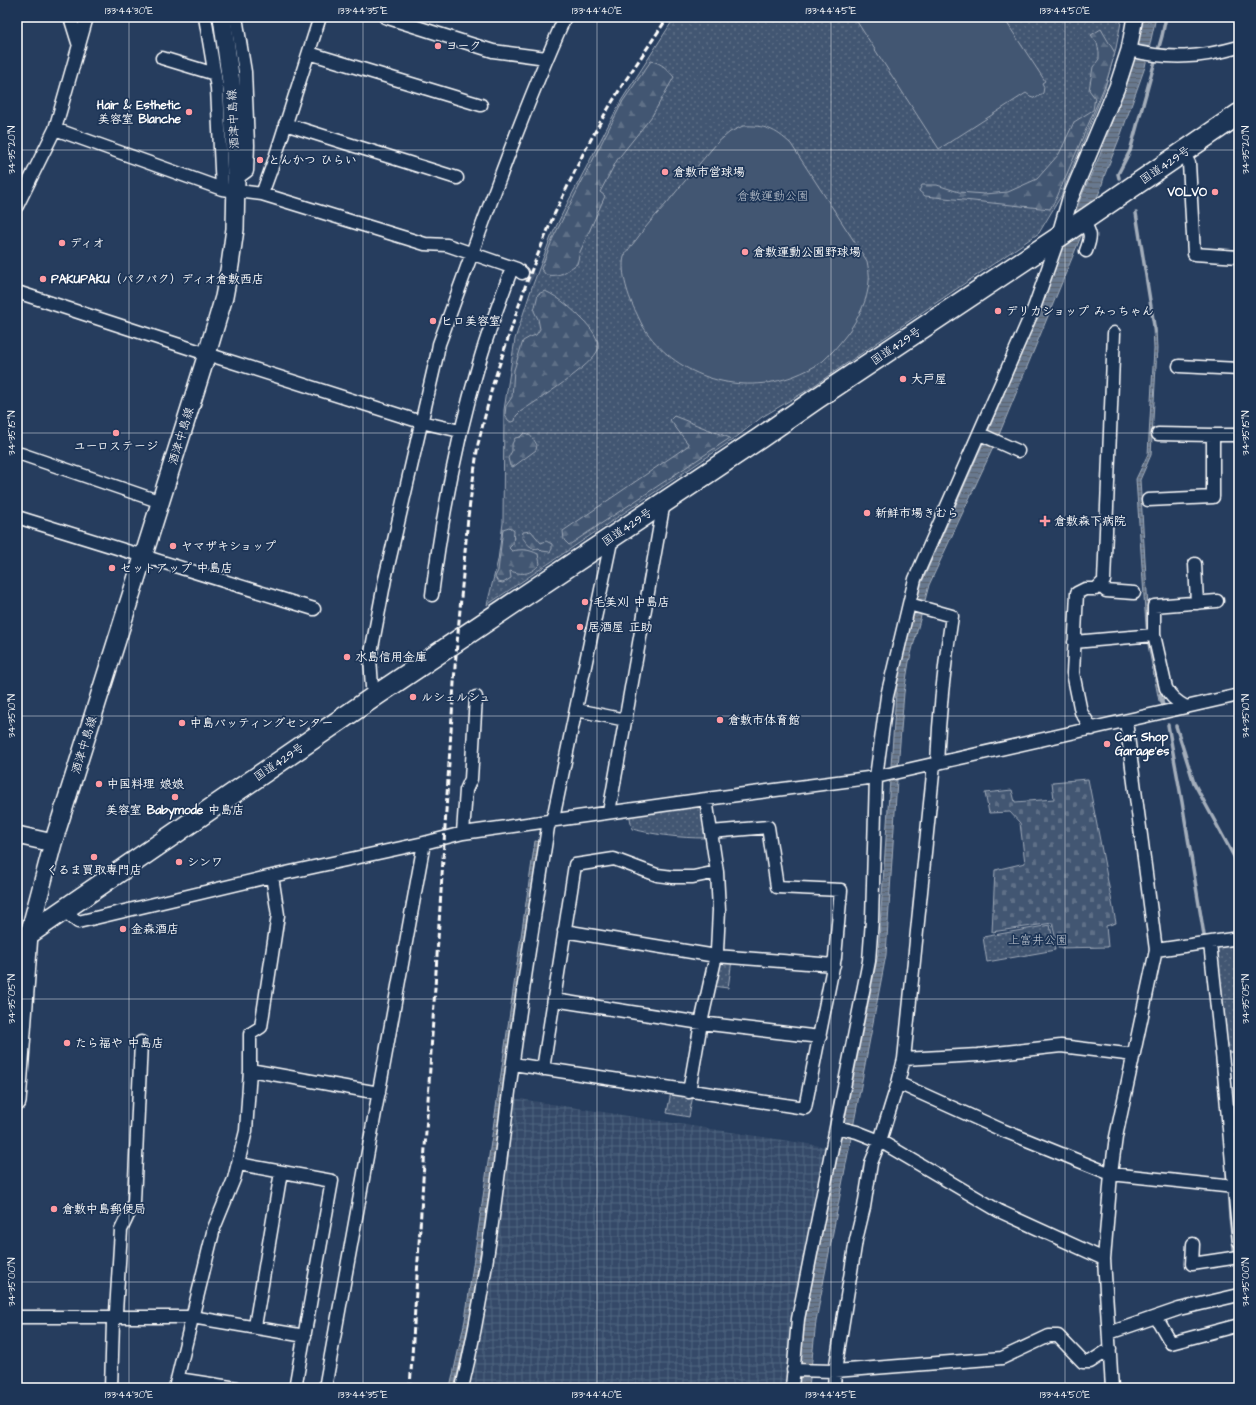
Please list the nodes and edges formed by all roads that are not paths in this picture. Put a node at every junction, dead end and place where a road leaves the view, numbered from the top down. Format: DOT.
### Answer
graph roads {
  1 [pos="70,17"];
  2 [pos="87,17"];
  3 [pos="205,17"];
  4 [pos="222,17"];
  5 [pos="236,17"];
  6 [pos="320,17"];
  7 [pos="385,17"];
  8 [pos="565,17"];
  9 [pos="1135,17"];
  10 [pos="79,46"];
  11 [pos="1239,47"];
  12 [pos="1132,51"];
  13 [pos="309,53"];
  14 [pos="162,58"];
  15 [pos="546,58"];
  16 [pos="215,74"];
  17 [pos="480,105"];
  18 [pos="1239,114"];
  19 [pos="286,124"];
  20 [pos="55,129"];
  21 [pos="1183,152"];
  22 [pos="457,178"];
  23 [pos="231,186"];
  24 [pos="262,194"];
  25 [pos="20,195"];
  26 [pos="17,206"];
  27 [pos="1082,220"];
  28 [pos="1059,237"];
  29 [pos="1086,251"];
  30 [pos="472,254"];
  31 [pos="1239,257"];
  32 [pos="17,292"];
  33 [pos="1114,333"];
  34 [pos="207,354"];
  35 [pos="1179,366"];
  36 [pos="1239,369"];
  37 [pos="421,422"];
  38 [pos="460,431"];
  39 [pos="1158,434"];
  40 [pos="983,435"];
  41 [pos="1213,435"];
  42 [pos="1239,435"];
  43 [pos="1018,451"];
  44 [pos="21,454"];
  45 [pos="1148,500"];
  46 [pos="161,502"];
  47 [pos="664,502"];
  48 [pos="17,517"];
  49 [pos="612,537"];
  50 [pos="143,556"];
  51 [pos="1195,564"];
  52 [pos="1100,585"];
  53 [pos="1134,593"];
  54 [pos="432,595"];
  55 [pos="1217,601"];
  56 [pos="1197,603"];
  57 [pos="911,604"];
  58 [pos="314,609"];
  59 [pos="1150,635"];
  60 [pos="1074,642"];
  61 [pos="378,694"];
  62 [pos="1239,695"];
  63 [pos="476,697"];
  64 [pos="1186,707"];
  65 [pos="577,710"];
  66 [pos="626,720"];
  67 [pos="1126,721"];
  68 [pos="1092,728"];
  69 [pos="936,764"];
  70 [pos="877,777"];
  71 [pos="706,799"];
  72 [pos="610,812"];
  73 [pos="550,822"];
  74 [pos="711,832"];
  75 [pos="463,833"];
  76 [pos="17,835"];
  77 [pos="424,843"];
  78 [pos="53,844"];
  79 [pos="717,872"];
  80 [pos="272,876"];
  81 [pos="63,910"];
  82 [pos="564,931"];
  83 [pos="21,937"];
  84 [pos="1239,938"];
  85 [pos="1207,943"];
  86 [pos="1156,950"];
  87 [pos="716,956"];
  88 [pos="834,965"];
  89 [pos="554,1000"];
  90 [pos="701,1023"];
  91 [pos="820,1037"];
  92 [pos="141,1042"];
  93 [pos="1134,1055"];
  94 [pos="904,1059"];
  95 [pos="513,1064"];
  96 [pos="543,1069"];
  97 [pos="250,1070"];
  98 [pos="898,1083"];
  99 [pos="689,1092"];
  100 [pos="379,1093"];
  101 [pos="17,1102"];
  102 [pos="839,1127"];
  103 [pos="880,1141"];
  104 [pos="239,1164"];
  105 [pos="281,1172"];
  106 [pos="1111,1174"];
  107 [pos="1230,1186"];
  108 [pos="1239,1241"];
  109 [pos="1193,1244"];
  110 [pos="1236,1257"];
  111 [pos="1104,1259"];
  112 [pos="1239,1295"];
  113 [pos="17,1317"];
  114 [pos="115,1317"];
  115 [pos="192,1317"];
  116 [pos="1156,1317"];
  117 [pos="1239,1325"];
  118 [pos="255,1326"];
  119 [pos="1109,1333"];
  120 [pos="304,1336"];
  121 [pos="1110,1349"];
  122 [pos="796,1371"];
  123 [pos="835,1371"];
  124 [pos="177,1383"];
  125 [pos="111,1388"];
  126 [pos="237,1388"];
  127 [pos="295,1388"];
  128 [pos="325,1388"];
  129 [pos="462,1388"];
  130 [pos="792,1388"];
  131 [pos="834,1388"];
  132 [pos="1112,1388"];
  1 -- 10 [label="street"];
  2 -- 10 [label="street"];
  3 -- 16 [label="street"];
  4 -- 23 [label="main road, 酒津中島線"];
  5 -- 23 [label="street"];
  6 -- 13 [label="street"];
  7 -- 15 [label="street"];
  8 -- 15 [label="street"];
  9 -- 12 [label="street"];
  10 -- 20 [label="street"];
  11 -- 12 [label="street"];
  12 -- 28 [label="street"];
  13 -- 17 [label="street"];
  13 -- 19 [label="street"];
  14 -- 16 [label="street"];
  15 -- 30 [label="street"];
  16 -- 23 [label="street"];
  18 -- 21 [label="highway, 国道429号"];
  19 -- 22 [label="street"];
  19 -- 24 [label="street"];
  20 -- 23 [label="street"];
  20 -- 25 [label="street"];
  21 -- 27 [label="highway, 国道429号"];
  21 -- 31 [label="street"];
  23 -- 24 [label="street"];
  23 -- 34 [label="main road, 酒津中島線"];
  24 -- 30 [label="street"];
  25 -- 26 [label="street"];
  27 -- 28 [label="highway, 国道429号"];
  27 -- 29 [label="street"];
  28 -- 40 [label="street"];
  28 -- 47 [label="highway, 国道429号"];
  30 -- 37 [label="street"];
  30 -- 38 [label="street"];
  32 -- 34 [label="street"];
  33 -- 52 [label="street"];
  34 -- 37 [label="street"];
  34 -- 46 [label="main road, 酒津中島線"];
  35 -- 36 [label="street"];
  37 -- 38 [label="street"];
  37 -- 61 [label="street"];
  38 -- 54 [label="street"];
  39 -- 41 [label="street"];
  40 -- 43 [label="street"];
  40 -- 57 [label="street"];
  41 -- 42 [label="street"];
  41 -- 45 [label="street"];
  44 -- 46 [label="street"];
  46 -- 50 [label="main road, 酒津中島線"];
  47 -- 49 [label="highway, 国道429号"];
  47 -- 66 [label="street"];
  48 -- 50 [label="street"];
  49 -- 61 [label="highway, 国道429号"];
  49 -- 65 [label="street"];
  50 -- 58 [label="street"];
  50 -- 78 [label="main road, 酒津中島線"];
  51 -- 56 [label="street"];
  52 -- 53 [label="street"];
  52 -- 60 [label="street"];
  55 -- 56 [label="street"];
  56 -- 59 [label="street"];
  57 -- 69 [label="street"];
  57 -- 70 [label="street"];
  59 -- 60 [label="street"];
  59 -- 64 [label="street"];
  60 -- 68 [label="street"];
  61 -- 81 [label="highway, 国道429号"];
  62 -- 64 [label="street"];
  63 -- 75 [label="street"];
  64 -- 67 [label="street"];
  65 -- 66 [label="street"];
  65 -- 73 [label="street"];
  66 -- 72 [label="street"];
  67 -- 68 [label="street"];
  67 -- 86 [label="street"];
  68 -- 69 [label="street"];
  69 -- 70 [label="street"];
  69 -- 94 [label="street"];
  70 -- 71 [label="street"];
  70 -- 102 [label="street"];
  71 -- 72 [label="street"];
  71 -- 74 [label="street"];
  72 -- 73 [label="street"];
  73 -- 75 [label="street"];
  73 -- 95 [label="street"];
  74 -- 79 [label="street"];
  74 -- 88 [label="street"];
  75 -- 77 [label="street"];
  76 -- 78 [label="main road"];
  77 -- 80 [label="street"];
  77 -- 100 [label="street"];
  78 -- 83 [label="main road, 酒津中島線"];
  79 -- 82 [label="street"];
  79 -- 87 [label="street"];
  80 -- 81 [label="street"];
  80 -- 97 [label="street"];
  81 -- 83 [label="highway, 国道429号"];
  82 -- 87 [label="street"];
  82 -- 89 [label="street"];
  83 -- 101 [label="main road, 酒津中島線"];
  84 -- 85 [label="street"];
  85 -- 86 [label="street"];
  85 -- 107 [label="street"];
  86 -- 93 [label="street"];
  87 -- 88 [label="street"];
  87 -- 90 [label="street"];
  88 -- 91 [label="street"];
  89 -- 90 [label="street"];
  89 -- 96 [label="street"];
  90 -- 91 [label="street"];
  90 -- 99 [label="street"];
  91 -- 99 [label="street"];
  92 -- 114 [label="street"];
  93 -- 94 [label="street"];
  93 -- 106 [label="street"];
  94 -- 98 [label="street"];
  95 -- 96 [label="street"];
  95 -- 129 [label="street"];
  96 -- 99 [label="street"];
  97 -- 100 [label="street"];
  97 -- 104 [label="street"];
  98 -- 103 [label="street"];
  98 -- 106 [label="street"];
  100 -- 128 [label="street"];
  102 -- 103 [label="street"];
  102 -- 122 [label="street"];
  103 -- 111 [label="street"];
  103 -- 123 [label="street"];
  104 -- 105 [label="street"];
  104 -- 115 [label="street"];
  105 -- 118 [label="street"];
  105 -- 120 [label="street"];
  106 -- 107 [label="street"];
  106 -- 111 [label="street"];
  107 -- 108 [label="street"];
  109 -- 110 [label="street"];
  111 -- 119 [label="street"];
  112 -- 116 [label="street"];
  113 -- 114 [label="street"];
  114 -- 115 [label="street"];
  114 -- 125 [label="street"];
  115 -- 118 [label="street"];
  115 -- 124 [label="street"];
  116 -- 117 [label="street"];
  116 -- 119 [label="street"];
  118 -- 120 [label="street"];
  119 -- 121 [label="street"];
  120 -- 127 [label="street"];
  121 -- 123 [label="street"];
  121 -- 132 [label="street"];
  122 -- 123 [label="street"];
  122 -- 130 [label="street"];
  123 -- 131 [label="street"];
  124 -- 126 [label="street"];
}
